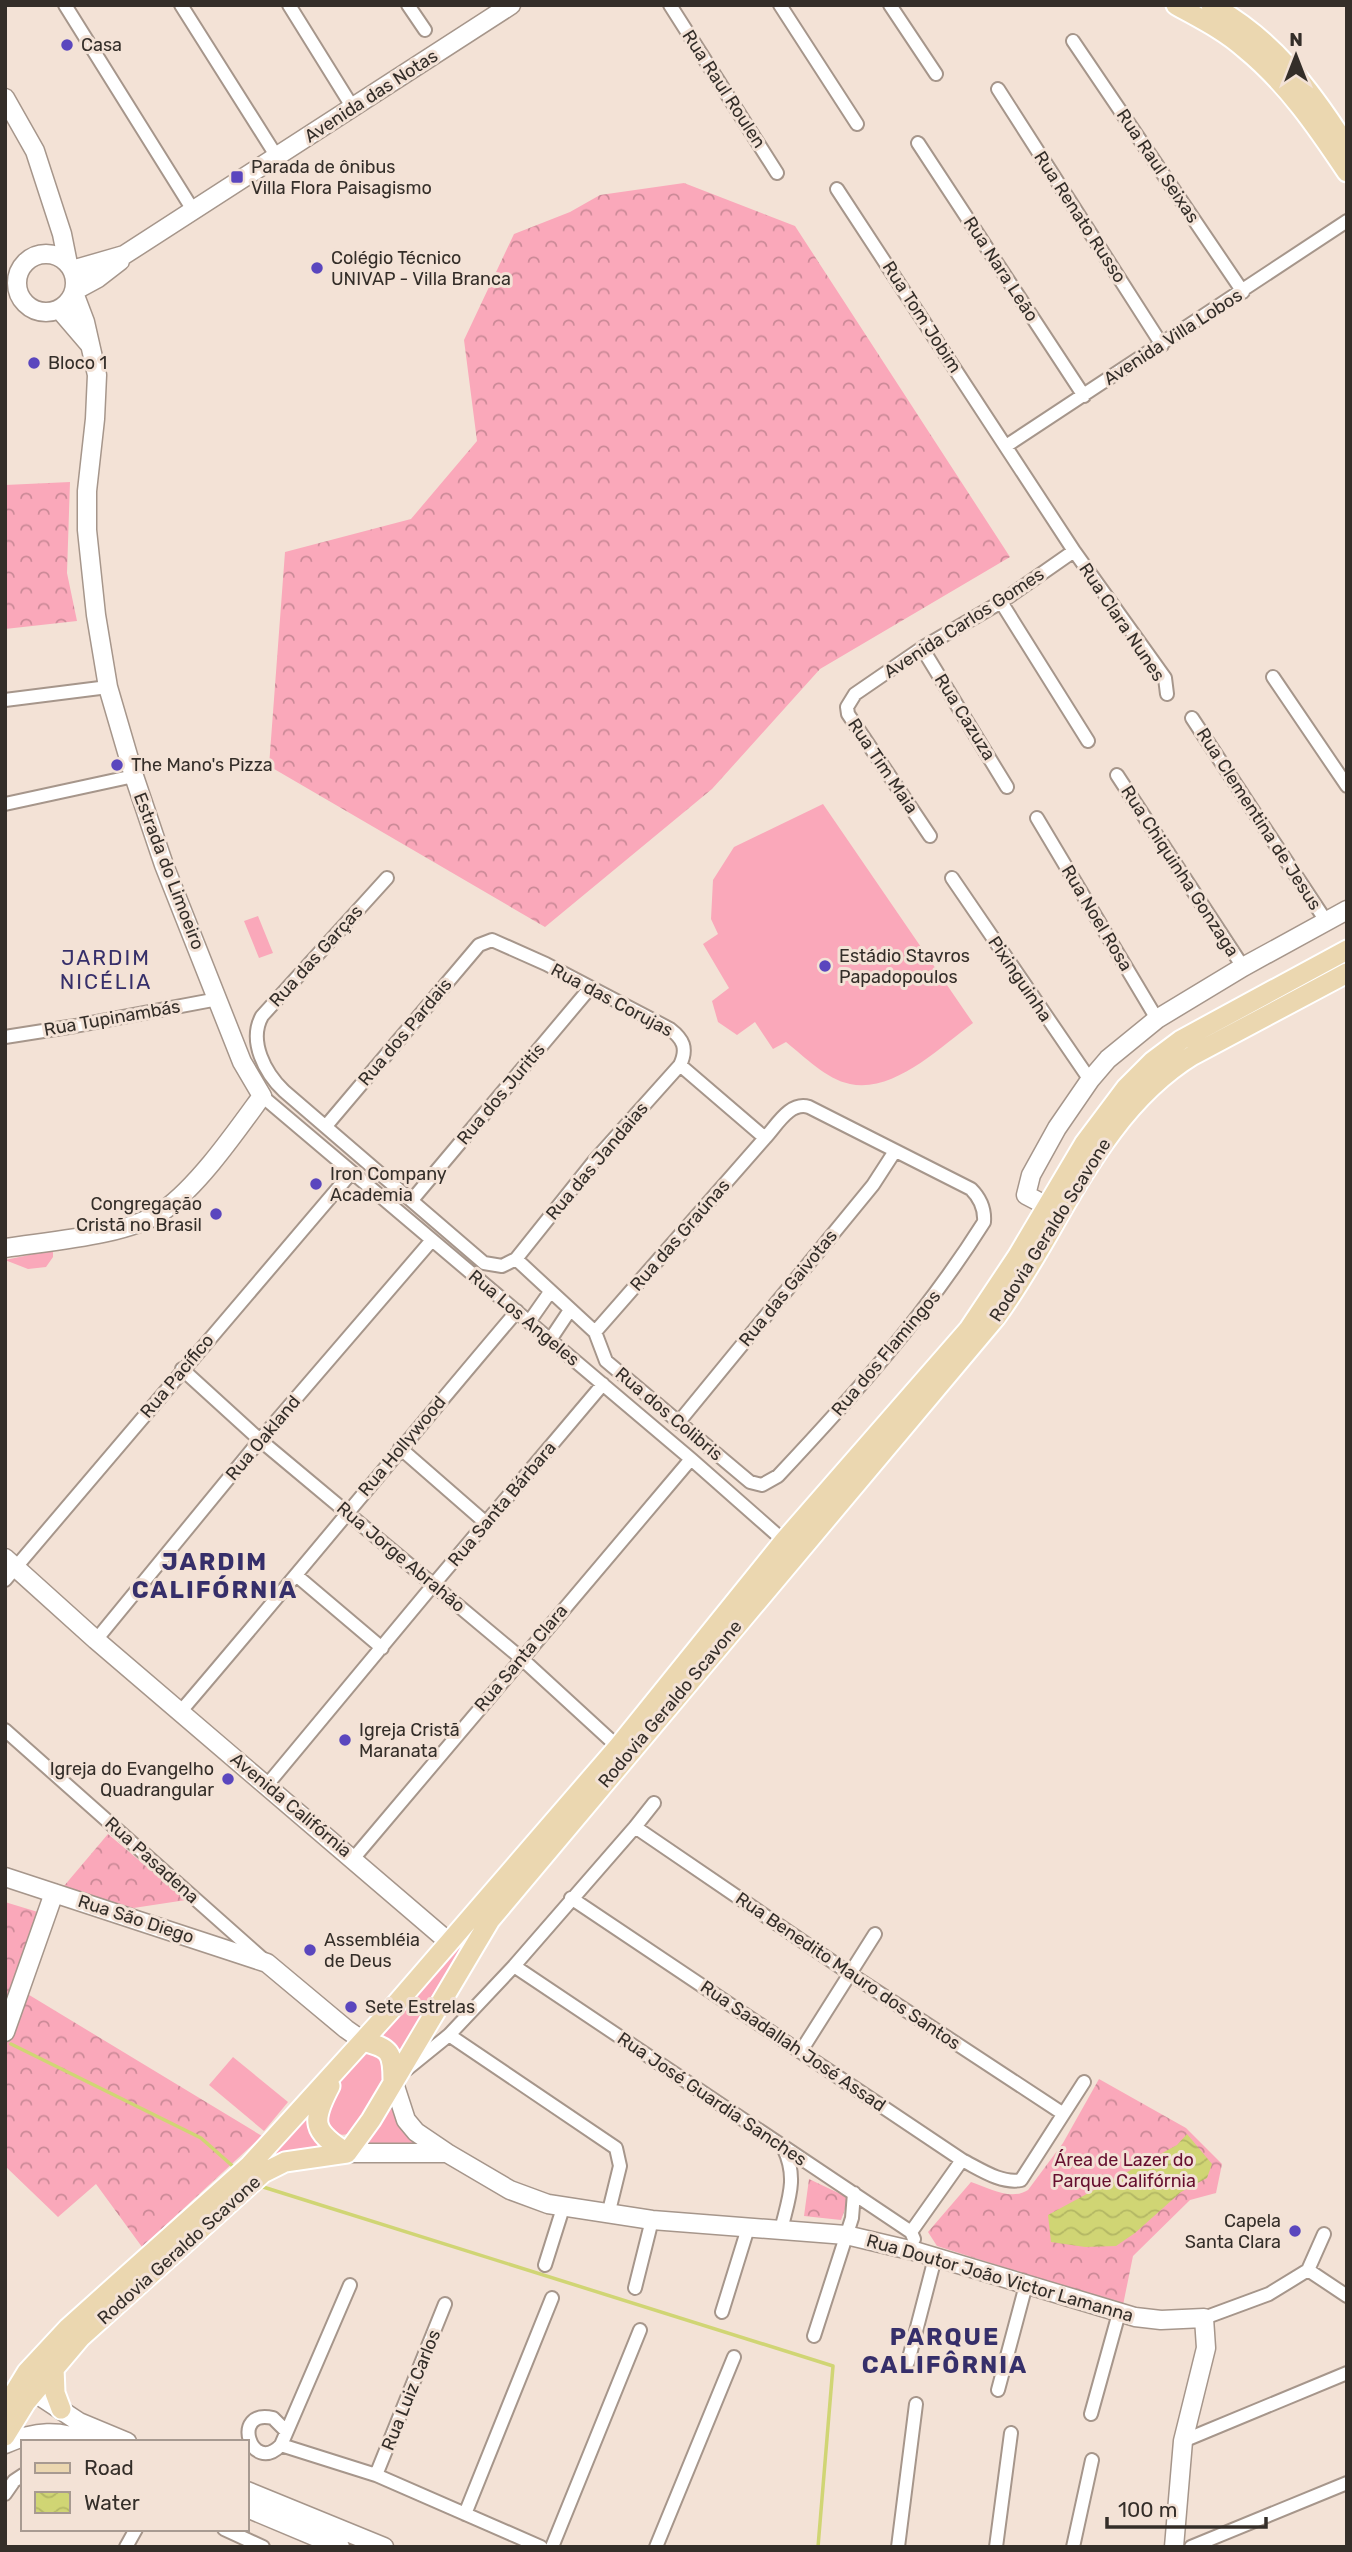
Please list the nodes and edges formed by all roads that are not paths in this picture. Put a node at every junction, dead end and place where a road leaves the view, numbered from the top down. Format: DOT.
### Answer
graph roads {
  1 [pos="65,5"];
  2 [pos="181,5"];
  3 [pos="289,5"];
  4 [pos="408,5"];
  5 [pos="511,5"];
  6 [pos="670,5"];
  7 [pos="780,5"];
  8 [pos="890,5"];
  9 [pos="1176,5"];
  10 [pos="1211,5"];
  11 [pos="425,30"];
  12 [pos="1073,41"];
  13 [pos="936,74"];
  14 [pos="998,89"];
  15 [pos="5,98"];
  16 [pos="353,108"];
  17 [pos="857,124"];
  18 [pos="918,143"];
  19 [pos="1347,148"];
  20 [pos="277,157"];
  21 [pos="1347,172"];
  22 [pos="777,173"];
  23 [pos="837,189"];
  24 [pos="53,210"];
  25 [pos="193,210"];
  26 [pos="1344,224"];
  27 [pos="36,256"];
  28 [pos="124,256"];
  29 [pos="70,267"];
  30 [pos="74,292"];
  31 [pos="1242,292"];
  32 [pos="12,294"];
  33 [pos="60,309"];
  34 [pos="90,345"];
  35 [pos="1161,345"];
  36 [pos="1084,396"];
  37 [pos="1006,446"];
  38 [pos="1074,551"];
  39 [pos="1001,602"];
  40 [pos="922,648"];
  41 [pos="1273,677"];
  42 [pos="108,687"];
  43 [pos="855,694"];
  44 [pos="1167,694"];
  45 [pos="5,700"];
  46 [pos="1192,718"];
  47 [pos="1088,741"];
  48 [pos="1117,775"];
  49 [pos="134,776"];
  50 [pos="1007,786"];
  51 [pos="1347,786"];
  52 [pos="5,804"];
  53 [pos="1037,818"];
  54 [pos="930,836"];
  55 [pos="387,878"];
  56 [pos="952,878"];
  57 [pos="1347,910"];
  58 [pos="1326,921"];
  59 [pos="485,942"];
  60 [pos="1347,950"];
  61 [pos="1243,967"];
  62 [pos="1347,973"];
  63 [pos="590,988"];
  64 [pos="218,999"];
  65 [pos="1157,1018"];
  66 [pos="5,1037"];
  67 [pos="680,1065"];
  68 [pos="1090,1080"];
  69 [pos="262,1097"];
  70 [pos="326,1126"];
  71 [pos="765,1138"];
  72 [pos="895,1151"];
  73 [pos="351,1173"];
  74 [pos="412,1200"];
  75 [pos="1046,1206"];
  76 [pos="432,1240"];
  77 [pos="5,1248"];
  78 [pos="516,1259"];
  79 [pos="550,1292"];
  80 [pos="570,1310"];
  81 [pos="517,1311"];
  82 [pos="529,1322"];
  83 [pos="595,1332"];
  84 [pos="550,1340"];
  85 [pos="182,1369"];
  86 [pos="603,1384"];
  87 [pos="678,1423"];
  88 [pos="260,1440"];
  89 [pos="400,1448"];
  90 [pos="691,1459"];
  91 [pos="762,1485"];
  92 [pos="348,1511"];
  93 [pos="486,1523"];
  94 [pos="784,1541"];
  95 [pos="9,1568"];
  96 [pos="297,1576"];
  97 [pos="434,1584"];
  98 [pos="96,1640"];
  99 [pos="382,1648"];
  100 [pos="521,1658"];
  101 [pos="181,1712"];
  102 [pos="5,1730"];
  103 [pos="618,1747"];
  104 [pos="267,1785"];
  105 [pos="653,1803"];
  106 [pos="635,1828"];
  107 [pos="353,1859"];
  108 [pos="5,1877"];
  109 [pos="54,1893"];
  110 [pos="571,1898"];
  111 [pos="875,1934"];
  112 [pos="230,1942"];
  113 [pos="450,1942"];
  114 [pos="514,1966"];
  115 [pos="849,1973"];
  116 [pos="5,2032"];
  117 [pos="449,2035"];
  118 [pos="363,2041"];
  119 [pos="801,2051"];
  120 [pos="348,2055"];
  121 [pos="393,2080"];
  122 [pos="1084,2082"];
  123 [pos="1062,2113"];
  124 [pos="783,2147"];
  125 [pos="347,2153"];
  126 [pos="447,2153"];
  127 [pos="962,2160"];
  128 [pos="854,2193"];
  129 [pos="563,2208"];
  130 [pos="608,2215"];
  131 [pos="652,2220"];
  132 [pos="747,2228"];
  133 [pos="781,2230"];
  134 [pos="911,2232"];
  135 [pos="1324,2234"];
  136 [pos="846,2235"];
  137 [pos="927,2255"];
  138 [pos="545,2265"];
  139 [pos="1308,2270"];
  140 [pos="350,2285"];
  141 [pos="1026,2285"];
  142 [pos="635,2288"];
  143 [pos="1347,2296"];
  144 [pos="552,2298"];
  145 [pos="445,2304"];
  146 [pos="722,2312"];
  147 [pos="1119,2313"];
  148 [pos="1204,2318"];
  149 [pos="640,2330"];
  150 [pos="814,2336"];
  151 [pos="734,2357"];
  152 [pos="908,2362"];
  153 [pos="54,2367"];
  154 [pos="1347,2373"];
  155 [pos="27,2388"];
  156 [pos="998,2390"];
  157 [pos="916,2404"];
  158 [pos="5,2408"];
  159 [pos="61,2409"];
  160 [pos="1091,2414"];
  161 [pos="286,2431"];
  162 [pos="1011,2432"];
  163 [pos="5,2436"];
  164 [pos="84,2440"];
  165 [pos="122,2440"];
  166 [pos="1183,2441"];
  167 [pos="5,2444"];
  168 [pos="281,2445"];
  169 [pos="1092,2460"];
  170 [pos="376,2475"];
  171 [pos="21,2476"];
  172 [pos="1347,2483"];
  173 [pos="248,2491"];
  174 [pos="5,2494"];
  175 [pos="248,2508"];
  176 [pos="465,2514"];
  177 [pos="135,2531"];
  178 [pos="228,2531"];
  179 [pos="126,2547"];
  180 [pos="263,2547"];
  181 [pos="340,2547"];
  182 [pos="384,2547"];
  183 [pos="541,2547"];
  184 [pos="552,2547"];
  185 [pos="656,2547"];
  186 [pos="898,2547"];
  187 [pos="996,2547"];
  188 [pos="1073,2547"];
  189 [pos="1174,2547"];
  190 [pos="1191,2547"];
  1 -- 25 [label="street"];
  2 -- 20 [label="street"];
  3 -- 16 [label="street"];
  4 -- 11 [label="street"];
  5 -- 16 [label="main road, Avenida das Notas"];
  6 -- 22 [label="street, Rua Raul Roulen"];
  7 -- 17 [label="street"];
  8 -- 13 [label="street"];
  9 -- 21 [label="main road"];
  10 -- 19 [label="main road"];
  12 -- 31 [label="street, Rua Raul Seixas"];
  14 -- 35 [label="street, Rua Renato Russo"];
  15 -- 24 [label="main road"];
  16 -- 20 [label="main road, Avenida das Notas"];
  18 -- 36 [label="street, Rua Nara Leão"];
  20 -- 25 [label="main road, Avenida das Notas"];
  23 -- 37 [label="street, Rua Tom Jobim"];
  24 -- 27 [label="main road"];
  24 -- 29 [label="main road"];
  25 -- 28 [label="main road, Avenida das Notas"];
  26 -- 31 [label="street, Avenida Villa Lobos"];
  27 -- 29 [label="main road, Avenida das Notas"];
  27 -- 32 [label="main road"];
  28 -- 29 [label="main road, Avenida das Notas"];
  28 -- 30 [label="main road, Avenida das Notas"];
  29 -- 30 [label="main road"];
  30 -- 33 [label="main road, Avenida das Notas"];
  30 -- 34 [label="main road, Estrada do Limoeiro"];
  31 -- 35 [label="street, Avenida Villa Lobos"];
  32 -- 33 [label="main road"];
  33 -- 34 [label="main road, Estrada do Limoeiro"];
  34 -- 42 [label="main road, Estrada do Limoeiro"];
  35 -- 36 [label="street, Avenida Villa Lobos"];
  36 -- 37 [label="street, Avenida Villa Lobos"];
  37 -- 38 [label="street, Rua Tom Jobim"];
  38 -- 39 [label="street, Avenida Carlos Gomes"];
  38 -- 44 [label="street, Rua Clara Nunes"];
  39 -- 40 [label="street, Avenida Carlos Gomes"];
  39 -- 47 [label="street"];
  40 -- 43 [label="street, Avenida Carlos Gomes"];
  40 -- 50 [label="street, Rua Cazuza"];
  41 -- 51 [label="street"];
  42 -- 45 [label="street"];
  42 -- 49 [label="main road, Estrada do Limoeiro"];
  43 -- 54 [label="street, Rua Tim Maia"];
  46 -- 58 [label="street, Rua Clementina de Jesus"];
  48 -- 61 [label="street, Rua Chiquinha Gonzaga"];
  49 -- 52 [label="street"];
  49 -- 64 [label="main road, Estrada do Limoeiro"];
  53 -- 65 [label="street, Rua Noel Rosa"];
  55 -- 70 [label="street, Rua das Garças"];
  56 -- 68 [label="street, Pixinguinha"];
  57 -- 58 [label="main road"];
  58 -- 61 [label="main road"];
  59 -- 63 [label="street, Rua das Corujas"];
  59 -- 70 [label="street, Rua dos Pardais"];
  60 -- 75 [label="main road, Rodovia Geraldo Scavone"];
  61 -- 65 [label="main road"];
  62 -- 121 [label="main road, Rodovia Geraldo Scavone"];
  63 -- 67 [label="street, Rua das Corujas"];
  63 -- 74 [label="street, Rua dos Juritis"];
  64 -- 66 [label="street, Rua Tupinambás"];
  64 -- 69 [label="main road, Estrada do Limoeiro"];
  65 -- 68 [label="main road"];
  67 -- 71 [label="street"];
  67 -- 78 [label="street, Rua das Jandaias"];
  68 -- 75 [label="main road"];
  69 -- 73 [label="street, Rua Los Angeles"];
  69 -- 77 [label="main road"];
  70 -- 74 [label="street"];
  71 -- 72 [label="street"];
  71 -- 83 [label="street, Rua das Graúnas"];
  72 -- 87 [label="street, Rua das Gaivotas"];
  72 -- 91 [label="street, Rua dos Flamingos"];
  73 -- 76 [label="street, Rua Los Angeles"];
  73 -- 85 [label="street, Rua Pacífico"];
  74 -- 78 [label="street"];
  75 -- 94 [label="main road, Rodovia Geraldo Scavone"];
  76 -- 81 [label="street, Rua Los Angeles"];
  76 -- 88 [label="street, Rua Oakland"];
  78 -- 79 [label="street, Rua dos Colibris"];
  79 -- 80 [label="street, Rua dos Colibris"];
  79 -- 82 [label="street"];
  80 -- 83 [label="street, Rua dos Colibris"];
  80 -- 84 [label="street"];
  81 -- 82 [label="street, Rua Los Angeles"];
  81 -- 89 [label="street, Rua Hollywood"];
  82 -- 84 [label="street, Rua Los Angeles"];
  83 -- 87 [label="street, Rua dos Colibris"];
  84 -- 86 [label="street, Rua Los Angeles"];
  85 -- 88 [label="street, Rua Jorge Abrahão"];
  85 -- 95 [label="street, Rua Pacífico"];
  86 -- 90 [label="street, Rua Los Angeles"];
  86 -- 93 [label="street, Rua Santa Bárbara"];
  87 -- 91 [label="street, Rua dos Colibris"];
  88 -- 92 [label="street, Rua Jorge Abrahão"];
  88 -- 98 [label="street, Rua Oakland"];
  89 -- 92 [label="street, Rua Hollywood"];
  89 -- 93 [label="street"];
  90 -- 94 [label="street, Rua Los Angeles"];
  90 -- 100 [label="street, Rua Santa Clara"];
  92 -- 96 [label="street, Rua Hollywood"];
  92 -- 97 [label="street, Rua Jorge Abrahão"];
  93 -- 97 [label="street, Rua Santa Bárbara"];
  94 -- 103 [label="main road, Rodovia Geraldo Scavone"];
  95 -- 98 [label="main road, Avenida Califórnia"];
  96 -- 99 [label="street"];
  96 -- 101 [label="street, Rua Hollywood"];
  97 -- 99 [label="street, Rua Santa Bárbara"];
  97 -- 100 [label="street, Rua Jorge Abrahão"];
  98 -- 101 [label="main road, Avenida Califórnia"];
  99 -- 104 [label="street, Rua Santa Bárbara"];
  100 -- 103 [label="street, Rua Jorge Abrahão"];
  100 -- 107 [label="street, Rua Santa Clara"];
  101 -- 104 [label="main road, Avenida Califórnia"];
  102 -- 112 [label="street, Rua Pasadena"];
  103 -- 113 [label="main road, Rodovia Geraldo Scavone"];
  104 -- 107 [label="main road, Avenida Califórnia"];
  105 -- 106 [label="street"];
  106 -- 110 [label="street"];
  106 -- 115 [label="street, Rua Benedito Mauro dos Santos"];
  107 -- 113 [label="main road, Avenida Califórnia"];
  108 -- 109 [label="main road, Rua São Diego"];
  109 -- 112 [label="main road, Rua São Diego"];
  109 -- 116 [label="main road"];
  110 -- 114 [label="street"];
  110 -- 119 [label="street, Rua Saadallah José Assad"];
  111 -- 115 [label="street"];
  112 -- 118 [label="main road, Rua São Diego"];
  113 -- 118 [label="main road, Rodovia Geraldo Scavone"];
  114 -- 117 [label="street"];
  114 -- 124 [label="street, Rua José Guardia Sanches"];
  115 -- 119 [label="street"];
  115 -- 123 [label="street, Rua Benedito Mauro dos Santos"];
  117 -- 121 [label="street"];
  117 -- 130 [label="street"];
  118 -- 120 [label="main road, Rodovia Geraldo Scavone"];
  118 -- 121 [label="main road"];
  119 -- 127 [label="street, Rua Saadallah José Assad"];
  120 -- 125 [label="main road"];
  120 -- 155 [label="main road, Rodovia Geraldo Scavone"];
  121 -- 125 [label="main road, Rodovia Geraldo Scavone"];
  121 -- 126 [label="main road, Rua Doutor João Victor Lamanna"];
  122 -- 123 [label="street"];
  123 -- 127 [label="street, Rua Saadallah José Assad"];
  124 -- 128 [label="street, Rua José Guardia Sanches"];
  124 -- 133 [label="street"];
  125 -- 126 [label="main road"];
  125 -- 153 [label="main road, Rodovia Geraldo Scavone"];
  126 -- 129 [label="main road, Rua Doutor João Victor Lamanna"];
  127 -- 134 [label="street"];
  128 -- 134 [label="street, Rua José Guardia Sanches"];
  128 -- 136 [label="street"];
  129 -- 130 [label="main road, Rua Doutor João Victor Lamanna"];
  129 -- 138 [label="street"];
  130 -- 131 [label="main road, Rua Doutor João Victor Lamanna"];
  131 -- 132 [label="main road, Rua Doutor João Victor Lamanna"];
  131 -- 142 [label="street"];
  132 -- 133 [label="main road, Rua Doutor João Victor Lamanna"];
  132 -- 146 [label="street"];
  133 -- 136 [label="main road, Rua Doutor João Victor Lamanna"];
  134 -- 137 [label="street"];
  135 -- 139 [label="street"];
  136 -- 137 [label="main road, Rua Doutor João Victor Lamanna"];
  136 -- 150 [label="street"];
  137 -- 141 [label="main road, Rua Doutor João Victor Lamanna"];
  137 -- 152 [label="street"];
  139 -- 143 [label="street"];
  139 -- 148 [label="street, Rua Doutor João Victor Lamanna"];
  140 -- 161 [label="street"];
  141 -- 147 [label="main road, Rua Doutor João Victor Lamanna"];
  141 -- 156 [label="street"];
  144 -- 176 [label="street"];
  145 -- 170 [label="street, Rua Luiz Carlos"];
  147 -- 148 [label="main road, Rua Doutor João Victor Lamanna"];
  147 -- 160 [label="street"];
  148 -- 166 [label="main road"];
  149 -- 184 [label="street"];
  151 -- 185 [label="street"];
  153 -- 155 [label="main road, Rodovia Geraldo Scavone"];
  153 -- 159 [label="main road"];
  154 -- 166 [label="street"];
  155 -- 158 [label="main road, Rodovia Geraldo Scavone"];
  155 -- 159 [label="main road"];
  155 -- 163 [label="main road, Rodovia Geraldo Scavone"];
  157 -- 186 [label="street"];
  159 -- 165 [label="main road"];
  161 -- 168 [label="street"];
  161 -- 168 [label="street"];
  162 -- 187 [label="street"];
  164 -- 167 [label="main road"];
  166 -- 189 [label="main road"];
  168 -- 170 [label="street"];
  169 -- 188 [label="street"];
  170 -- 176 [label="street"];
  171 -- 174 [label="street"];
  172 -- 190 [label="street"];
  173 -- 182 [label="main road"];
  175 -- 181 [label="main road"];
  176 -- 183 [label="street"];
  177 -- 179 [label="street"];
  178 -- 180 [label="street"];
}
